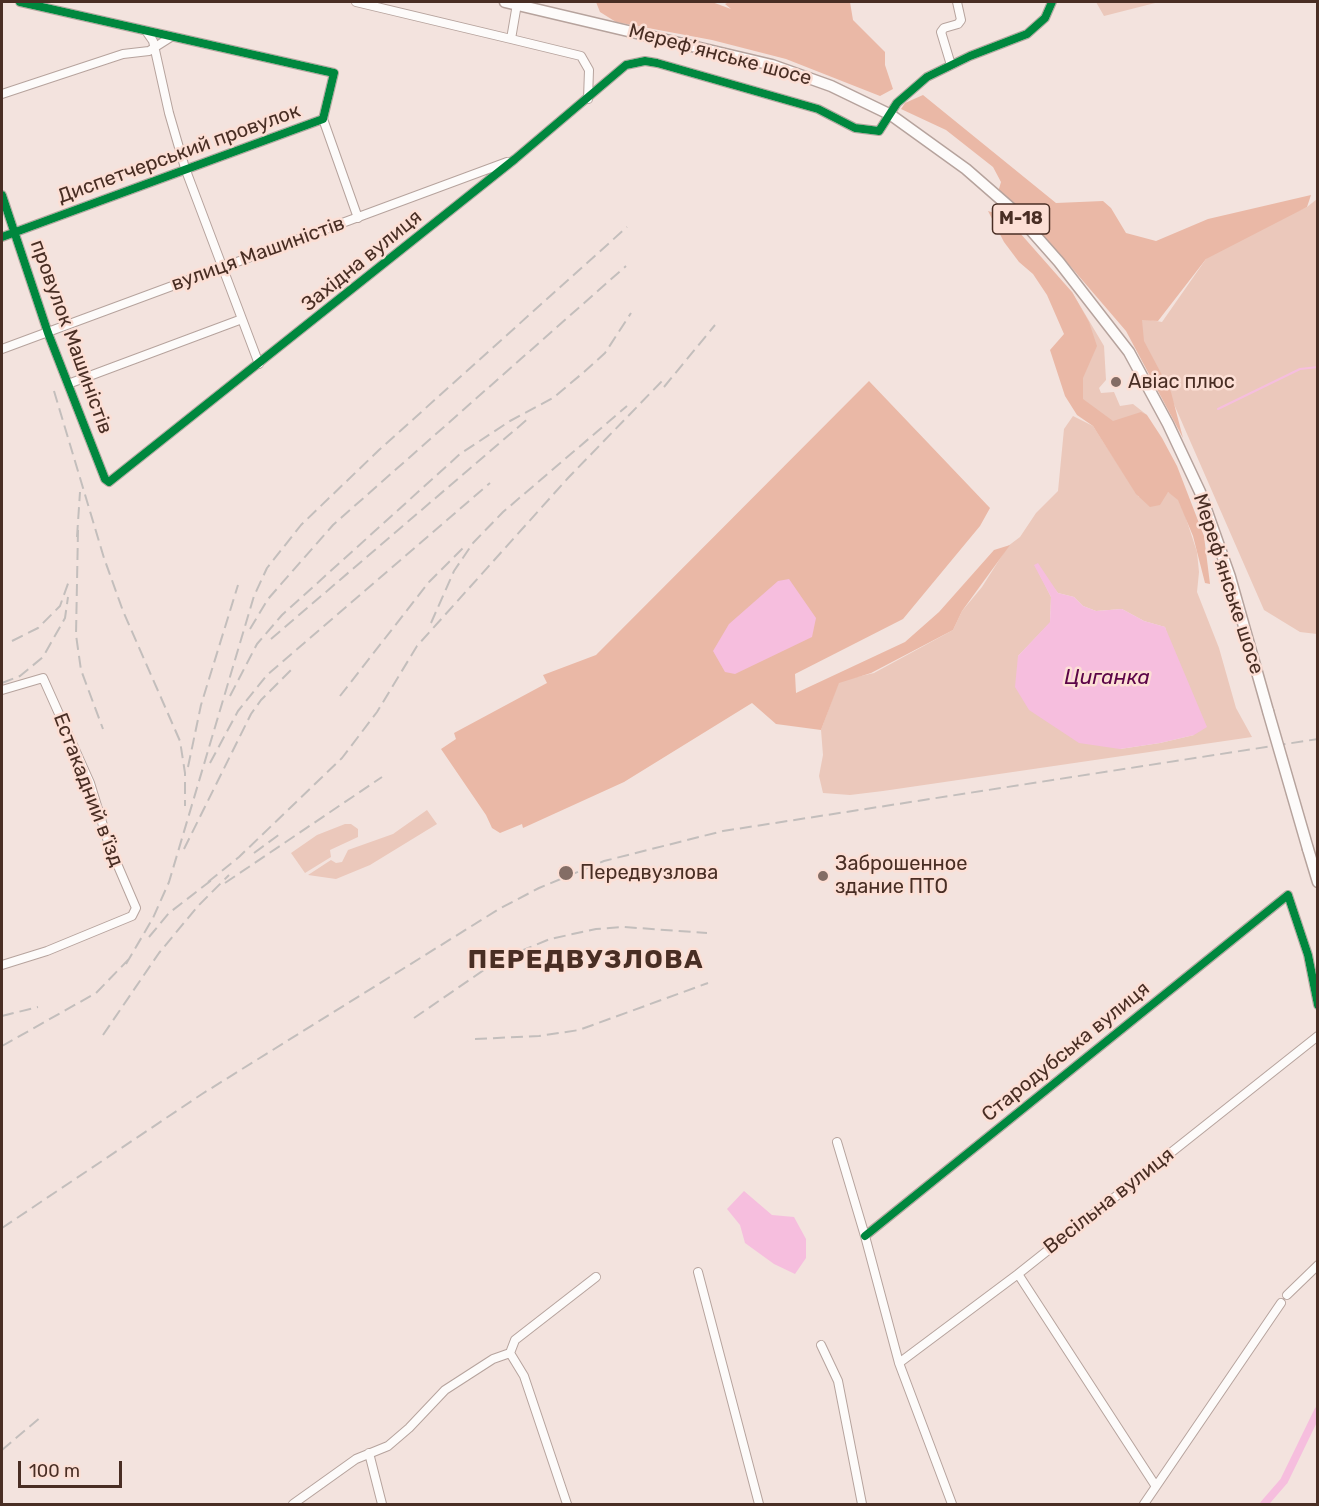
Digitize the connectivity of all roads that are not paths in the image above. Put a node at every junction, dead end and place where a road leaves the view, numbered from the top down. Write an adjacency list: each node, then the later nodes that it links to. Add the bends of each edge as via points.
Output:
1 (20, 2): 7 (street)
2 (356, 2): 9 (street)
3 (505, 2): 6 (highway, Мереф’янське шосе / М-18)
4 (957, 2): 11 (street, via 961,20 941,32)
5 (1052, 2): 11 (street, via 1045,18 1027,34)
6 (517, 4): 9 (street); 16 (highway, Мереф’янське шосе / М-18, via 772,65 831,86)
7 (146, 31): 8 (street); 10 (street)
8 (171, 37): 10 (street); 17 (street, Диспетчерський провулок, via 334,73)
9 (511, 39): 15 (street, via 581,56 589,70)
10 (154, 47): 13 (street); 19 (street)
11 (951, 65): 16 (street, via 927,77 897,103)
12 (2, 85): 13 (street)
13 (13, 90): 14 (street)
14 (2, 94)
15 (588, 99): 16 (street, Західна вулиця, via 626,65 645,61 818,109 865,131 879,131); 18 (street, Західна вулиця)
16 (891, 115): 32 (highway, Мереф’янське шосе / М-18, bridge, via 966,169 1012,210 1059,261 1129,352 1200,492 1230,577)
17 (323, 119): 19 (street, Диспетчерський провулок); 21 (street)
18 (514, 159): 21 (street, вулиця Машиністів); 28 (street, Західна вулиця)
19 (184, 168): 22 (street, Диспетчерський провулок); 24 (street)
20 (2, 195): 22 (street, провулок Машиністів)
21 (358, 218): 24 (street, вулиця Машиністів)
22 (16, 232): 23 (street, Диспетчерський провулок); 26 (street, провулок Машиністів)
23 (2, 237)
24 (222, 267): 25 (street); 26 (street, вулиця Машиністів)
25 (242, 319): 28 (street); 29 (street)
26 (48, 333): 27 (street, вулиця Машиністів); 29 (street, провулок Машиністів)
27 (2, 349)
28 (260, 364): 30 (street, Західна вулиця)
29 (68, 384): 30 (street, провулок Машиністів, via 105,479)
30 (115, 479)
31 (2, 690): 33 (street, Естакадний в’їзд, via 43,678 90,783 109,845 136,908 132,916)
32 (1317, 882)
33 (2, 965)
34 (1317, 1005): 37 (street, Стародубська вулиця, via 1308,955 1288,895)
35 (1317, 1036): 40 (street, Весільна вулиця)
36 (837, 1142): 37 (street)
37 (866, 1236): 46 (street)
38 (1317, 1264): 42 (street)
39 (698, 1272): 52 (street)
40 (1018, 1274): 46 (street, Весільна вулиця); 48 (street)
41 (596, 1277): 45 (street, via 515,1340)
42 (1287, 1295)
43 (1281, 1303): 48 (street)
44 (821, 1344): 53 (street, via 837,1381)
45 (510, 1353): 47 (street, via 493,1359 445,1390 388,1446); 51 (street, via 524,1376)
46 (899, 1363): 54 (street)
47 (369, 1453): 49 (street); 50 (street)
48 (1155, 1485): 55 (street)
49 (293, 1504)
50 (382, 1504)
51 (567, 1504)
52 (759, 1504)
53 (862, 1504)
54 (952, 1504)
55 (1144, 1504)

